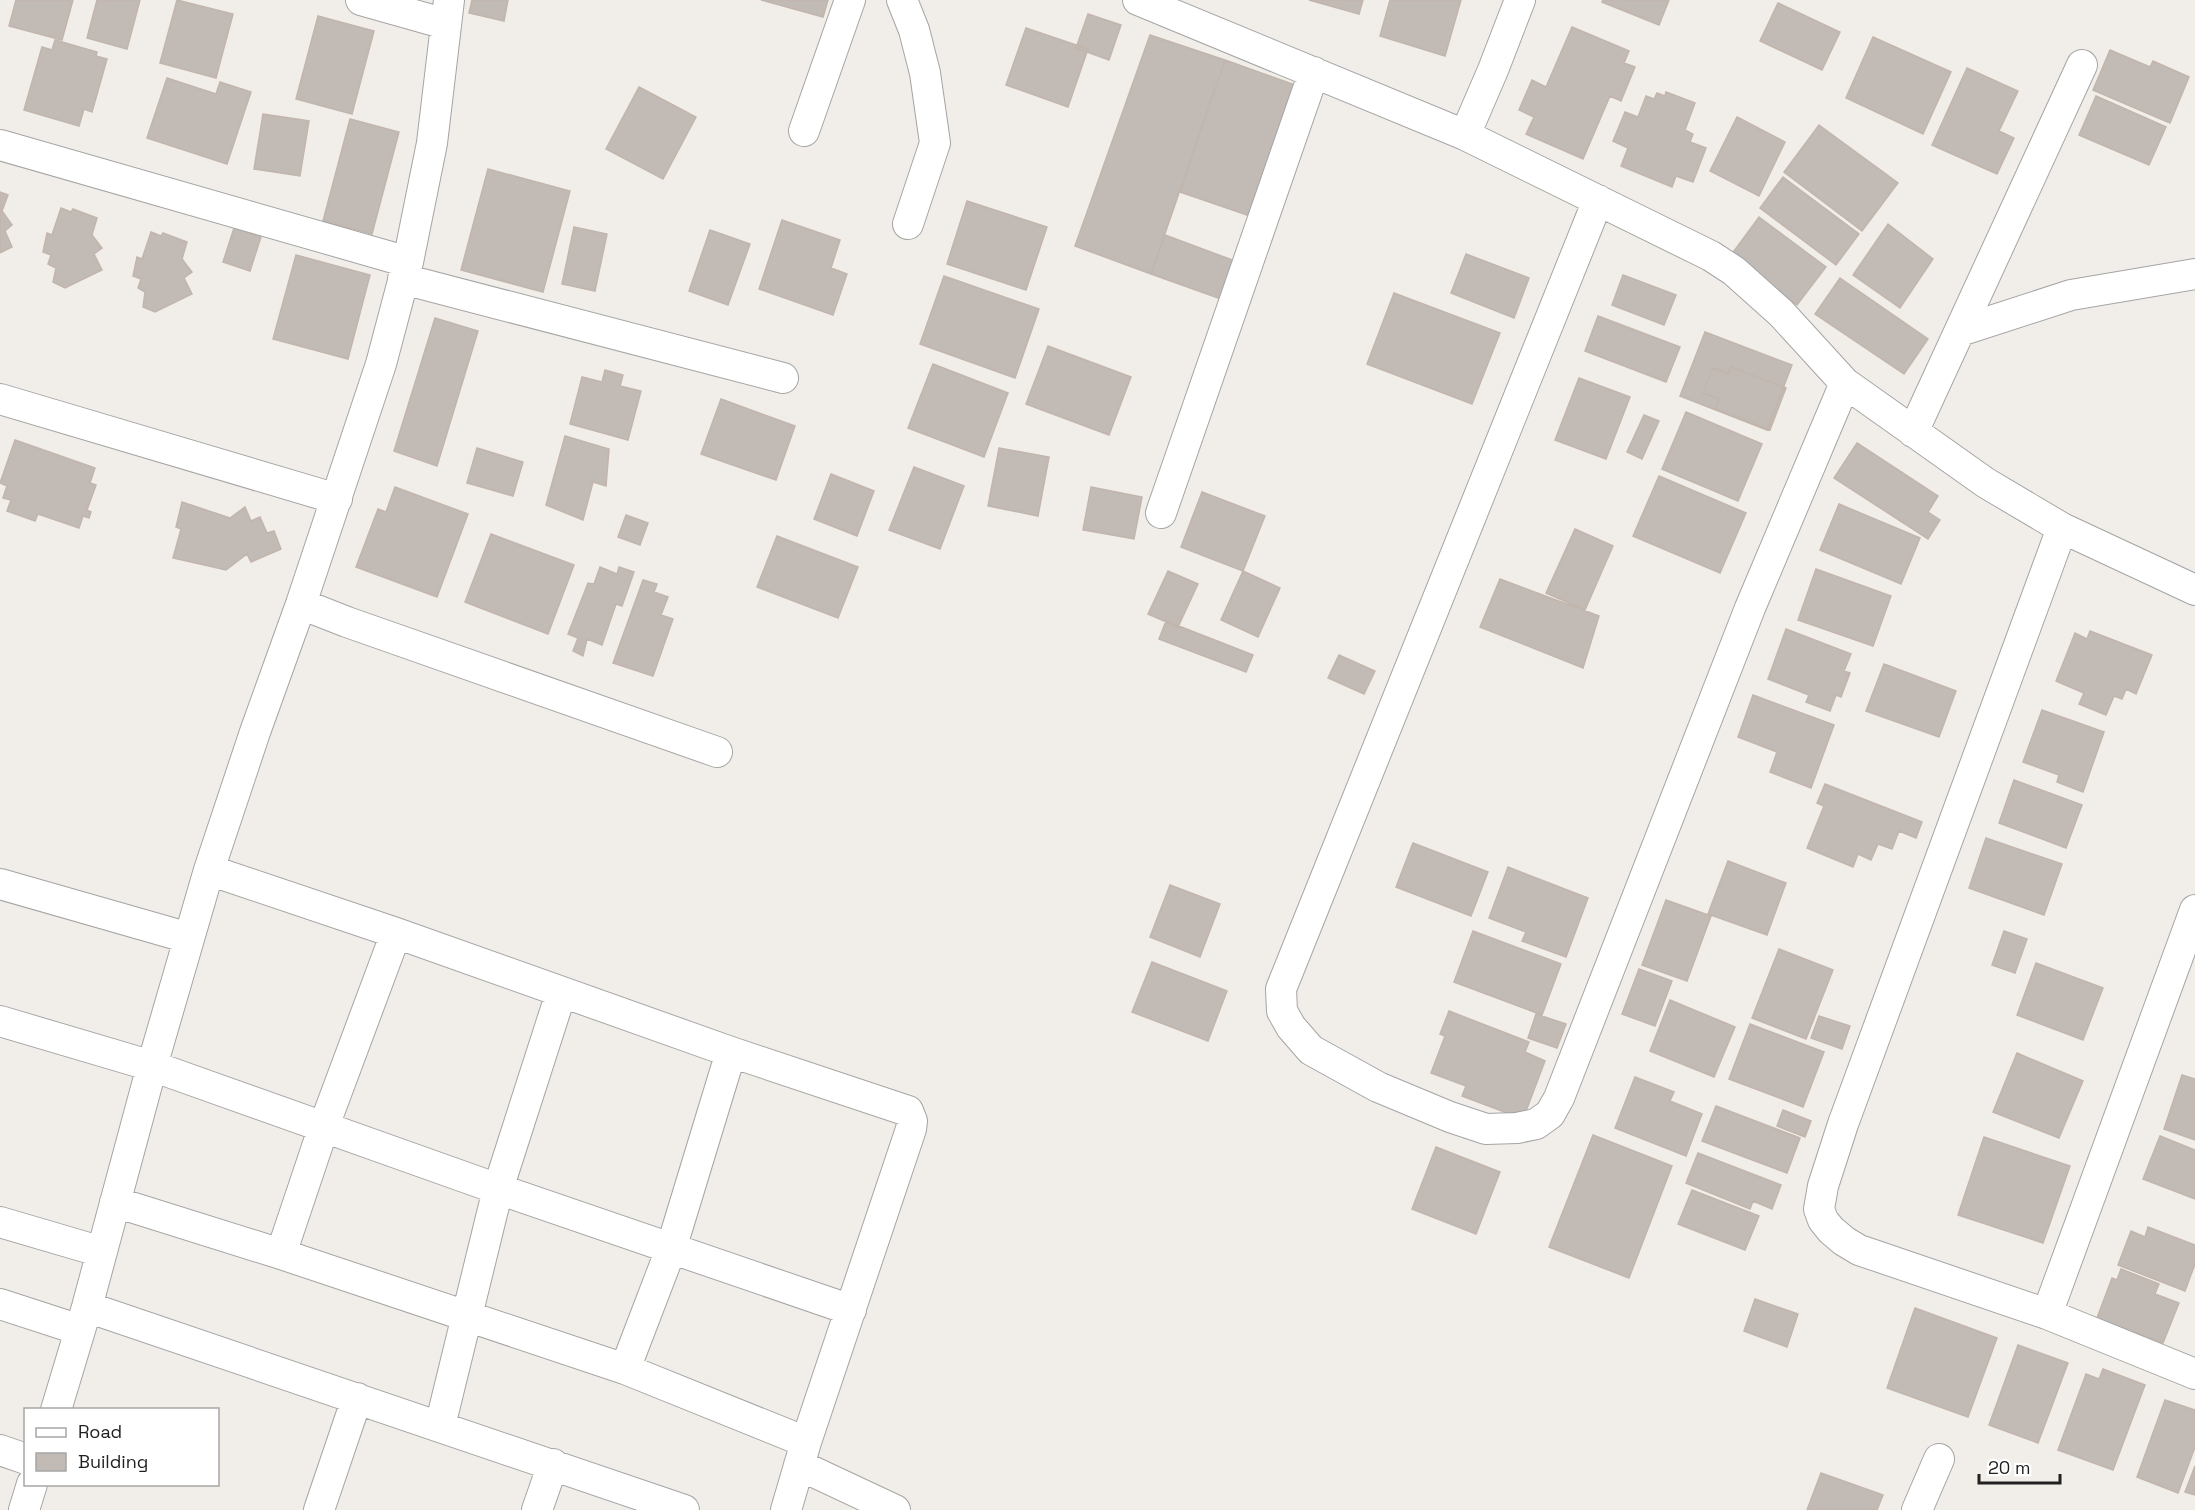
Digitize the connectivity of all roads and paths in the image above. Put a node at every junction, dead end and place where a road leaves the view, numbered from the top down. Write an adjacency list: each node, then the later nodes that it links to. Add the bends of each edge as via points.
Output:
1 (361, 0): 6 (street)
2 (850, 0): 9 (street)
3 (902, 0): 13 (street, via 926,73 934,143)
4 (1138, 0): 8 (street)
5 (1520, 0): 10 (street)
6 (447, 12): 14 (street, via 432,143)
7 (2082, 65): 16 (street)
8 (1314, 72): 10 (street); 22 (street)
9 (804, 131)
10 (1464, 135): 12 (street)
11 (0, 145): 14 (street)
12 (1598, 200): 18 (street, via 1701,250 1734,271 1781,312); 18 (street, via 1281,989 1282,1011 1311,1050 1378,1087 1486,1128 1527,1126 1550,1114 1586,1032 1750,608)
13 (908, 224)
14 (406, 270): 17 (street); 21 (street, via 381,364)
15 (2195, 274): 16 (street, via 2071,295)
16 (1960, 331): 20 (street)
17 (783, 378)
18 (1845, 383): 20 (street)
19 (0, 399): 21 (street)
20 (1913, 432): 23 (street, via 1986,483)
21 (337, 499): 25 (street)
22 (1161, 513)
23 (2062, 528): 24 (street); 45 (street, via 1819,1198 1823,1220 1859,1250)
24 (2195, 590)
25 (301, 604): 26 (street); 27 (street)
26 (717, 752)
27 (209, 870): 30 (street); 31 (street)
28 (0, 884): 31 (street)
29 (2195, 910): 45 (street)
30 (396, 933): 32 (street); 36 (street)
31 (189, 938): 35 (street)
32 (561, 993): 34 (street); 37 (street)
33 (0, 1021): 35 (street)
34 (731, 1052): 40 (street); 44 (street, via 900,1108 911,1116 911,1129)
35 (152, 1066): 36 (street); 38 (street)
36 (324, 1126): 37 (street); 42 (street)
37 (498, 1190): 40 (street); 46 (street)
38 (115, 1202): 41 (street); 42 (street)
39 (0, 1222): 41 (street)
40 (671, 1250): 44 (street); 48 (street)
41 (102, 1252): 47 (street)
42 (281, 1254): 46 (street)
43 (0, 1304): 47 (street)
44 (852, 1310): 54 (street)
45 (2047, 1314): 49 (street)
46 (467, 1315): 48 (street); 52 (street)
47 (83, 1318): 50 (street); 51 (street)
48 (625, 1368): 54 (street)
49 (2195, 1374)
50 (357, 1398): 52 (street); 60 (street)
51 (57, 1408)
52 (440, 1426): 57 (street)
53 (0, 1450): 55 (street)
54 (803, 1453): 63 (street); 64 (street)
55 (24, 1458)
56 (1939, 1459): 65 (street)
57 (553, 1464): 61 (street); 62 (street)
58 (32, 1486): 59 (street)
59 (24, 1510)
60 (319, 1510)
61 (537, 1510)
62 (684, 1510)
63 (786, 1510)
64 (895, 1510)
65 (1917, 1510)

